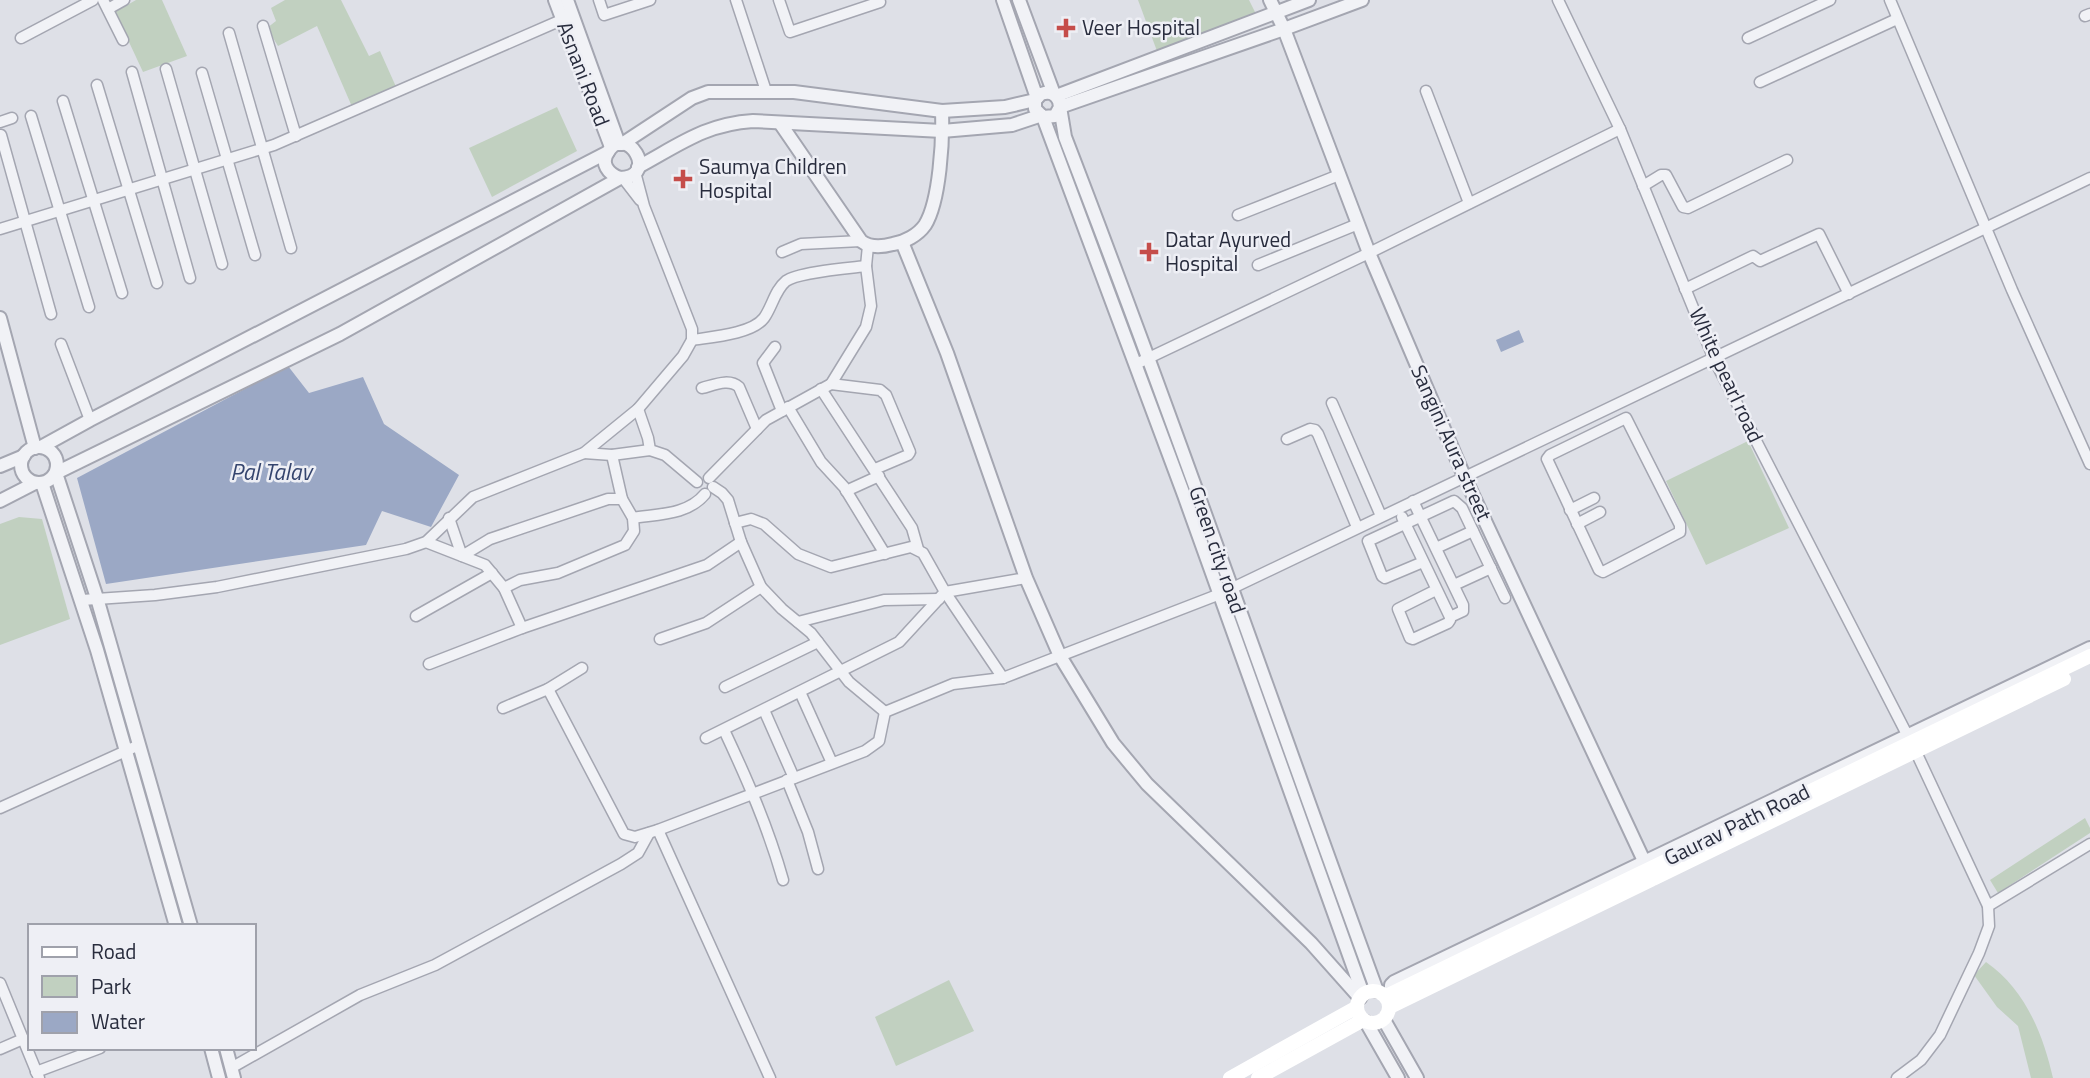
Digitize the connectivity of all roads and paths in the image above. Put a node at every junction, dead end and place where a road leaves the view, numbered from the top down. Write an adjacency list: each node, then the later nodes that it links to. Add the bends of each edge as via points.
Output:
1 (93, 0): 25 (street)
2 (124, 0): 18 (street)
3 (555, 0): 20 (street, Asnani Road)
4 (567, 0): 20 (street, Asnani Road)
5 (599, 0): 6 (street, via 604,15)
6 (650, 0)
7 (736, 0): 33 (street)
8 (779, 0): 17 (street, via 790,32)
9 (1003, 0): 35 (street)
10 (1019, 0): 37 (street, Green city road)
11 (1270, 0): 19 (street, Sangini Aura street)
12 (1309, 0): 19 (street)
13 (1362, 0): 23 (street)
14 (1558, 0): 44 (street, White pearl road)
15 (1830, 0): 26 (street)
16 (1890, 0): 21 (street)
17 (880, 2)
18 (105, 4): 27 (street)
19 (1277, 13): 23 (street, Sangini Aura street); 37 (street)
20 (568, 17): 47 (street); 48 (street, Asnani Road)
21 (1897, 19): 31 (street); 65 (street)
22 (263, 26): 47 (street)
23 (1284, 29): 37 (street); 54 (street, Sangini Aura street)
24 (229, 33): 49 (street)
25 (21, 38)
26 (1748, 38)
27 (123, 40)
28 (166, 69): 52 (street)
29 (132, 72): 56 (street)
30 (202, 72): 50 (street)
31 (1760, 82)
32 (97, 85): 58 (street)
33 (766, 91): 38 (street); 48 (street, via 708,92)
34 (1426, 91): 60 (street)
35 (1036, 99): 37 (street, via 1045,92); 38 (street, via 1005,107); 40 (street, via 1035,109)
36 (63, 101): 59 (street)
37 (1057, 101): 40 (street, via 1051,117); 87 (street, Green city road, via 1065,137)
38 (942, 111): 45 (street)
39 (32, 116): 61 (street)
40 (1041, 116): 45 (street, via 1012,125); 89 (street, Green city road)
41 (12, 118): 42 (street)
42 (0, 122)
43 (780, 123): 45 (street); 53 (street, via 719,125); 68 (street)
44 (1620, 129): 57 (street, White pearl road); 60 (street)
45 (942, 131): 67 (street, via 934,202 925,225)
46 (1, 135): 63 (street)
47 (296, 136): 49 (street)
48 (615, 147): 53 (street, via 606,157 607,168 610,173); 53 (street, via 636,151 639,162); 96 (street)
49 (263, 149): 50 (street); 69 (street)
50 (226, 160): 52 (street); 72 (street)
51 (1787, 160): 57 (street, via 1688,208 1683,207 1666,175)
52 (195, 169): 56 (street); 73 (street)
53 (629, 174): 84 (street, via 684,305); 107 (street, via 340,334)
54 (1339, 175): 62 (street); 64 (street, Sangini Aura street)
55 (2090, 178): 65 (street)
56 (162, 179): 58 (street); 76 (street)
57 (1643, 187): 78 (street, White pearl road)
58 (128, 190): 59 (street); 77 (street)
59 (92, 201): 61 (street); 79 (street)
60 (1469, 203): 71 (street)
61 (61, 210): 63 (street); 81 (street)
62 (1238, 215)
63 (26, 221): 66 (street); 82 (street)
64 (1358, 225): 71 (street, Sangini Aura street); 74 (street)
65 (1987, 228): 80 (street); 105 (street)
66 (0, 229)
67 (902, 242): 68 (street); 138 (street, via 947,353)
68 (865, 244): 70 (street, via 801,244); 75 (street)
69 (291, 248)
70 (782, 252)
71 (1368, 253): 87 (street); 109 (street, Sangini Aura street)
72 (255, 255)
73 (222, 264)
74 (1258, 265)
75 (866, 266): 84 (street, via 791,278 780,288 764,319 754,326); 90 (street, via 871,306 866,327)
76 (190, 278)
77 (157, 283)
78 (1685, 289): 80 (street, via 1752,256 1760,261 1819,234); 88 (street, White pearl road)
79 (122, 293)
80 (1849, 294): 88 (street)
81 (89, 307)
82 (51, 314)
83 (0, 318): 101 (street)
84 (692, 340): 95 (street)
85 (61, 344): 96 (street)
86 (775, 347): 94 (street, via 763,363)
87 (1150, 357): 89 (street); 143 (street, Green city road)
88 (1714, 359): 98 (street); 171 (street, White pearl road)
89 (1136, 364): 143 (street, Green city road)
90 (831, 384): 92 (street); 108 (street, via 874,389 886,395 910,452)
91 (702, 388): 97 (street, via 735,383)
92 (821, 389): 94 (street); 108 (street)
93 (1332, 403): 121 (street)
94 (785, 409): 97 (street); 112 (street)
95 (638, 410): 102 (street); 103 (street)
96 (90, 420): 101 (street)
97 (757, 429): 111 (street)
98 (1563, 430): 100 (street); 109 (street)
99 (1287, 439): 127 (street, via 1315,430)
100 (1570, 445): 118 (street, via 1547,459); 126 (street, via 1627,419 1680,532 1603,572)
101 (33, 450): 106 (street); 107 (street, via 51,452); 110 (street, via 22,471)
102 (650, 450): 104 (street); 111 (street, via 665,455 697,482 698,490)
103 (584, 453): 104 (street); 123 (street, via 483,492)
104 (612, 455): 114 (street)
105 (2090, 464)
106 (0, 466)
107 (56, 473): 110 (street); 145 (street)
108 (877, 473): 112 (street); 132 (street, via 912,528)
109 (1464, 476): 116 (street); 179 (street, Sangini Aura street)
110 (38, 483): 115 (street); 147 (street)
111 (709, 486): 122 (street, via 698,503 679,511); 124 (street, via 728,500)
112 (846, 491): 133 (street)
113 (1594, 498): 118 (street)
114 (622, 499): 122 (street); 134 (street, via 608,499 490,539)
115 (0, 501)
116 (1413, 501): 117 (street); 120 (street)
117 (1398, 509): 121 (street); 125 (street)
118 (1570, 510): 126 (street)
119 (1600, 512): 126 (street)
120 (1421, 515): 125 (street); 128 (street, via 1454,501); 131 (street)
121 (1381, 516): 127 (street)
122 (633, 518): 141 (street, via 634,531 625,545)
123 (449, 519): 129 (street); 134 (street)
124 (736, 523): 130 (street); 133 (street, via 751,519 764,524 798,554 831,567)
125 (1405, 523): 135 (street); 135 (street, via 1368,541 1382,576 1390,578)
126 (1577, 524)
127 (1357, 527): 143 (street)
128 (1473, 531): 131 (street); 136 (street)
129 (426, 542): 134 (street); 145 (street, via 217,587)
130 (741, 542): 140 (street); 151 (street, via 708,565)
131 (1436, 548): 139 (street)
132 (918, 549): 133 (street); 144 (street)
133 (885, 554)
134 (462, 556): 137 (street, via 485,565)
135 (1423, 562): 142 (street)
136 (1491, 568): 139 (street); 146 (street)
137 (492, 573): 141 (street); 148 (street)
138 (1026, 578): 144 (street); 155 (street)
139 (1454, 585): 149 (street, via 1464,608)
140 (761, 587): 150 (street); 152 (street, via 706,623)
141 (504, 589): 151 (street)
142 (1436, 590): 149 (street); 149 (street, via 1398,609 1409,637 1448,623)
143 (1225, 591): 155 (street); 185 (street, Green city road)
144 (942, 596): 150 (street, via 884,600); 160 (street, via 899,642); 161 (street)
145 (97, 598): 147 (street); 170 (street)
146 (1505, 598)
147 (82, 600): 170 (street)
148 (416, 616)
149 (1450, 617)
150 (797, 622): 153 (street)
151 (522, 628): 157 (street)
152 (660, 639)
153 (818, 642): 160 (street); 162 (street)
154 (2090, 648): 171 (street)
155 (1060, 656): 161 (street); 185 (street, via 1113,743 1147,784)
156 (2090, 656): 171 (main road, Gaurav Path Road)
157 (429, 664)
158 (2090, 666): 171 (main road, Gaurav Path Road)
159 (582, 668): 163 (street)
160 (842, 672): 164 (street); 167 (street)
161 (1003, 678): 167 (street, via 953,684)
162 (725, 687)
163 (548, 689): 165 (street); 176 (street, via 624,834 635,837)
164 (800, 692): 166 (street); 172 (street)
165 (503, 708)
166 (764, 710): 168 (street); 173 (street)
167 (885, 712): 172 (street, via 879,741)
168 (724, 730): 169 (street); 174 (street)
169 (706, 738)
170 (133, 747): 175 (street); 182 (street); 183 (street)
171 (1913, 747): 179 (main road, Gaurav Path Road); 181 (street, White pearl road)
172 (832, 763): 173 (street)
173 (791, 779): 174 (street); 178 (street)
174 (754, 793): 176 (street); 180 (street)
175 (0, 808)
176 (653, 832): 191 (street, via 638,853 621,864 435,965 360,995); 194 (street)
177 (2090, 844): 181 (street)
178 (818, 869)
179 (1647, 869): 185 (main road, Gaurav Path Road)
180 (783, 880)
181 (1988, 906): 199 (street, via 1989,926 1979,953 1940,1035 1921,1060)
182 (176, 924)
183 (190, 924)
184 (0, 983): 186 (street)
185 (1374, 1005): 195 (main road, Gaurav Path Road); 196 (main road, Gaurav Path Road); 197 (street); 198 (street)
186 (23, 1039): 187 (street); 192 (street)
187 (0, 1049)
188 (96, 1050): 192 (street)
189 (212, 1050): 193 (street)
190 (227, 1050): 191 (street)
191 (233, 1073)
192 (38, 1076)
193 (219, 1078)
194 (770, 1078)
195 (1230, 1078)
196 (1258, 1078)
197 (1398, 1078)
198 (1418, 1078)
199 (1897, 1078)

